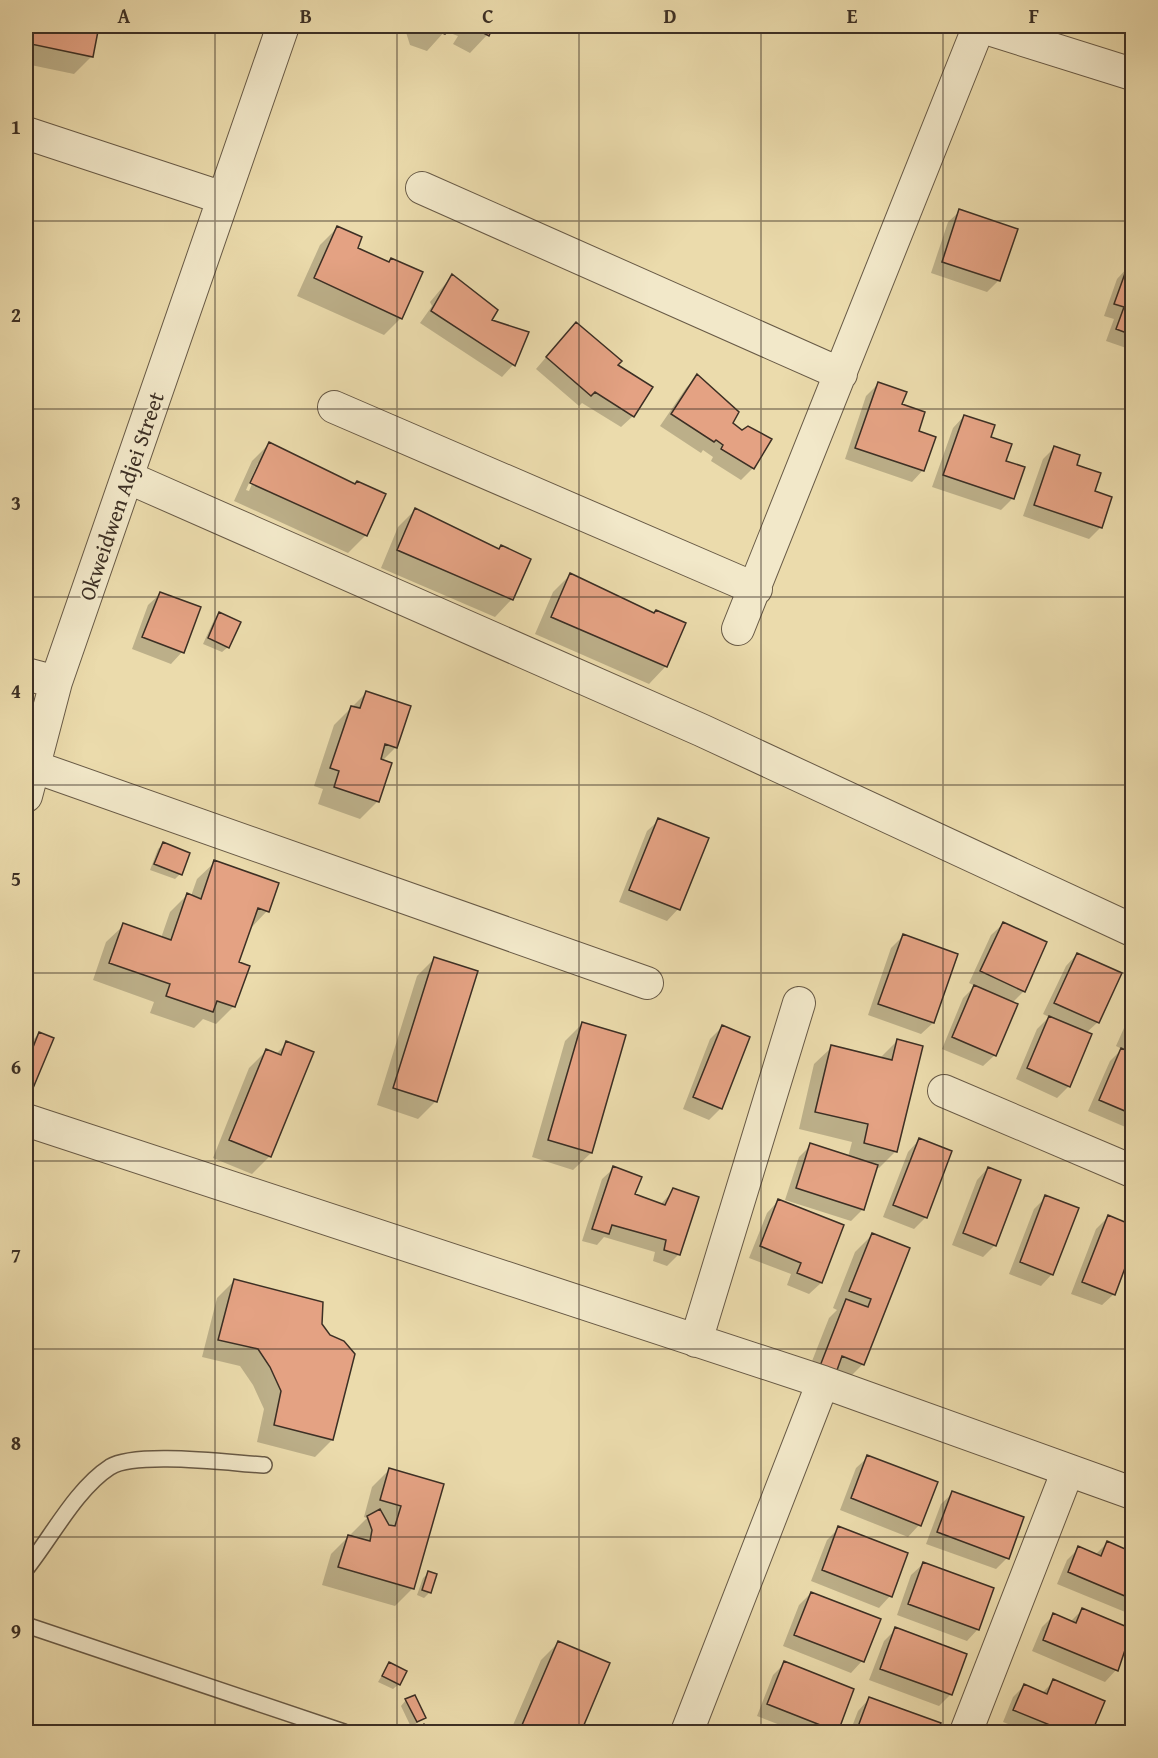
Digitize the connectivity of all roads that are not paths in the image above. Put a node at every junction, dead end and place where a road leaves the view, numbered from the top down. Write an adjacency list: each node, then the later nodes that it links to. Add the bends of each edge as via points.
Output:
1 (283, 26): 6 (street, Okweidwen Adjei Street)
2 (979, 26): 3 (street); 7 (street)
3 (1132, 74)
4 (26, 133): 6 (street)
5 (422, 188): 7 (street)
6 (223, 198): 9 (street, Okweidwen Adjei Street)
7 (841, 374): 10 (street)
8 (334, 407): 10 (street)
9 (127, 477): 13 (street, Okweidwen Adjei Street); 15 (street, via 701,730)
10 (756, 589): 11 (street)
11 (738, 629)
12 (26, 674): 13 (street)
13 (56, 682): 14 (street, Okweidwen Adjei Street)
14 (30, 782): 16 (street)
15 (1132, 930)
16 (647, 983)
17 (799, 1003): 21 (street)
18 (944, 1091): 20 (street)
19 (26, 1120): 21 (street)
20 (1132, 1171)
21 (696, 1341): 22 (street)
22 (823, 1382): 24 (street); 29 (street)
23 (264, 1465): 26 (lane, via 132,1459 110,1467 88,1486)
24 (1068, 1470): 25 (street); 30 (street)
25 (1132, 1493)
26 (26, 1569)
27 (26, 1624): 28 (lane)
28 (344, 1732)
29 (687, 1732)
30 (966, 1732)

